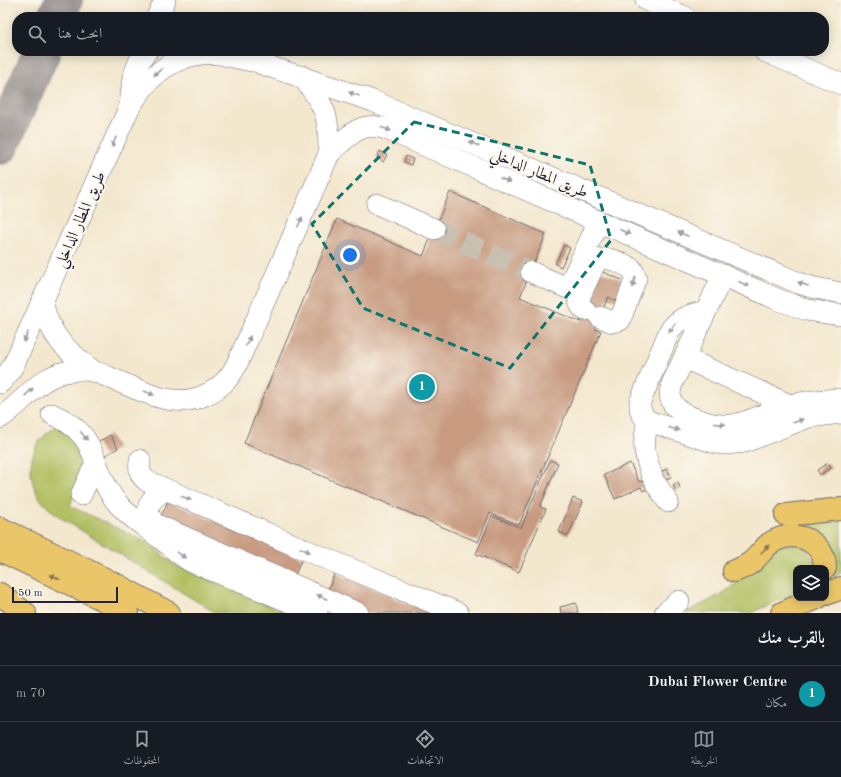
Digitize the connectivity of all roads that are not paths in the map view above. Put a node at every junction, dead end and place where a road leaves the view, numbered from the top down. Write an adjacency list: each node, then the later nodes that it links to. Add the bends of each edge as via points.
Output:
1 (165, 0): 3 (lane)
2 (646, 0): 4 (lane)
3 (159, 12)
4 (674, 12)
5 (143, 56): 13 (lane, طريق المطار الداخلي, via 133,77)
6 (191, 56): 13 (lane, one-way to 13, via 164,67 150,80)
7 (226, 56): 10 (lane, one-way to 7)
8 (247, 56): 10 (lane, طريق المطار الداخلي)
9 (776, 56): 12 (lane)
10 (262, 64): 11 (lane, طريق المطار الداخلي)
11 (302, 76): 14 (lane, via 318,96 327,115); 20 (lane, طريق المطار الداخلي, one-way to 11, via 798,283 373,101)
12 (841, 84)
13 (130, 106): 21 (lane, طريق المطار الداخلي, one-way to 21)
14 (329, 154): 16 (lane, one-way to 16, via 353,132 367,126 382,127); 25 (lane, one-way to 14, via 157,397 178,401 201,397 222,385 237,364)
15 (377, 204): 17 (lane)
16 (599, 221): 18 (lane, via 583,302); 19 (lane, one-way to 19)
17 (434, 229)
18 (531, 272)
19 (723, 275): 22 (lane); 23 (lane, one-way to 23, via 807,310)
20 (841, 293)
21 (42, 301): 25 (lane, via 49,323 61,344); 26 (lane, طريق المطار الداخلي, one-way to 26, via 14,364)
22 (706, 311): 24 (lane); 32 (lane, one-way to 32, via 682,318 670,332 640,402 641,413)
23 (841, 315)
24 (684, 358): 28 (lane); 28 (lane, one-way to 28, via 670,392 671,401 683,413 709,423 731,425)
25 (92, 370): 31 (lane, one-way to 25, via 45,380 69,372)
26 (0, 383)
27 (841, 399): 28 (lane)
28 (790, 405)
29 (841, 413): 32 (lane, one-way to 29, via 716,443 736,444 809,417)
30 (52, 414): 34 (lane, one-way to 34, via 67,421 79,431 89,443)
31 (0, 418)
32 (648, 421): 37 (lane, via 644,444 646,457 654,480)
33 (140, 460): 35 (lane, via 139,470 143,478)
34 (96, 462): 36 (lane); 51 (lane, one-way to 51, via 110,493 121,509 183,557)
35 (166, 490): 52 (lane, one-way to 35, via 155,524 148,511 150,503 154,497); 53 (lane, one-way to 53)
36 (81, 496)
37 (668, 502)
38 (841, 509): 39 (main road)
39 (786, 515)
40 (0, 528): 50 (main road, via 114,583)
41 (0, 550): 49 (main road, one-way to 41)
42 (825, 565): 43 (main road, one-way to 42, via 748,565 780,538 794,535 808,539 819,548)
43 (734, 572)
44 (841, 588): 45 (main road)
45 (829, 593)
46 (0, 594): 48 (main road)
47 (808, 601): 54 (main road)
48 (25, 613)
49 (128, 613)
50 (169, 613)
51 (317, 613)
52 (358, 613)
53 (458, 613)
54 (782, 613)

